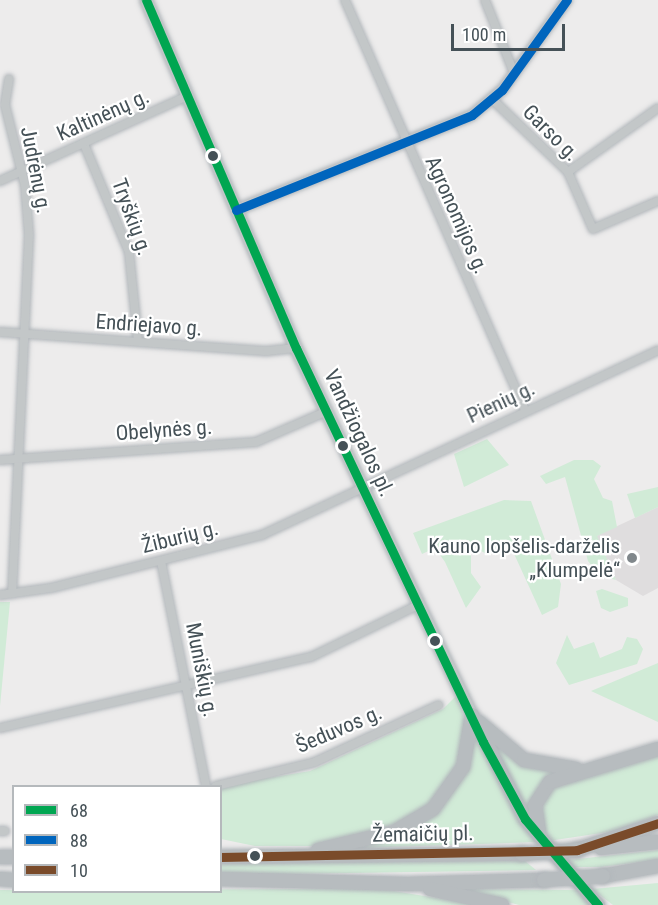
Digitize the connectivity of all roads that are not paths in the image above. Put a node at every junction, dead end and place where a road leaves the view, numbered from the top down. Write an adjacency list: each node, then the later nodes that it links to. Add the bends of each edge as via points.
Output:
1 (146, 0): 7 (main road, Vandžiogalos pl.)
2 (345, 0): 11 (street, Agronomijos g.)
3 (485, 0): 5 (street)
4 (567, 0): 5 (main road)
5 (514, 73): 8 (main road)
6 (9, 79): 12 (street, Judrėnų g., via 5,105)
7 (187, 96): 10 (street, Kaltinėnų g.); 16 (main road, Vandžiogalos pl.)
8 (493, 100): 11 (main road); 13 (street, Garso g.)
9 (658, 108): 13 (street)
10 (84, 144): 12 (street, Kaltinėnų g.); 19 (street, Tryškių g., via 129,252)
11 (406, 144): 16 (main road); 22 (street, Agronomijos g.)
12 (20, 172): 14 (street, Kaltinėnų g.); 18 (street, Judrėnų g., via 28,214)
13 (568, 172): 15 (street, Garso g., via 593,229)
14 (0, 181)
15 (658, 201)
16 (236, 210): 20 (main road, Vandžiogalos pl.)
17 (0, 332): 18 (street, Endriejavo g.)
18 (24, 334): 19 (street, Endriejavo g.); 24 (street, Judrėnų g.)
19 (138, 341): 20 (street, Endriejavo g., via 267,351)
20 (296, 348): 23 (main road, Vandžiogalos pl.)
21 (658, 350): 22 (street, Pienių g.)
22 (525, 410): 26 (street, Pienių g.)
23 (325, 412): 24 (street, Obelynės g., via 256,442); 26 (main road, Vandžiogalos pl.)
24 (18, 459): 25 (street, Obelynės g.); 28 (street, Judrėnų g.)
25 (0, 460)
26 (361, 489): 27 (street, Žiburių g., via 262,535); 30 (main road, Vandžiogalos pl.)
27 (161, 561): 28 (street, Žiburių g.); 31 (street, Muniškių g.)
28 (12, 594): 29 (street, Žiburių g.)
29 (0, 595)
30 (418, 605): 31 (street, via 311,657); 33 (main road, Vandžiogalos pl.)
31 (186, 685): 34 (street); 37 (street, Muniškių g.)
32 (439, 705): 38 (street, Šeduvos g., via 315,762)
33 (472, 715): 36 (highway, via 496,741 524,760); 40 (highway, Vandžiogalos pl., via 507,787); 44 (highway, via 458,778 424,817 367,840)
34 (0, 728)
35 (658, 749): 36 (highway)
36 (587, 768): 40 (highway, via 543,789 535,805)
37 (206, 785)
38 (220, 785)
39 (658, 823): 42 (highway, Žemaičių pl.)
40 (541, 841): 51 (highway, Vandžiogalos pl.)
41 (658, 842): 42 (highway)
42 (577, 850): 44 (highway, Žemaičių pl., bridge)
43 (222, 856): 44 (highway, Žemaičių pl.)
44 (284, 856)
45 (658, 866): 47 (highway)
46 (658, 874): 47 (highway)
47 (603, 876): 49 (highway, bridge)
48 (222, 879): 49 (highway)
49 (407, 884): 50 (highway)
50 (502, 905)
51 (598, 905)

